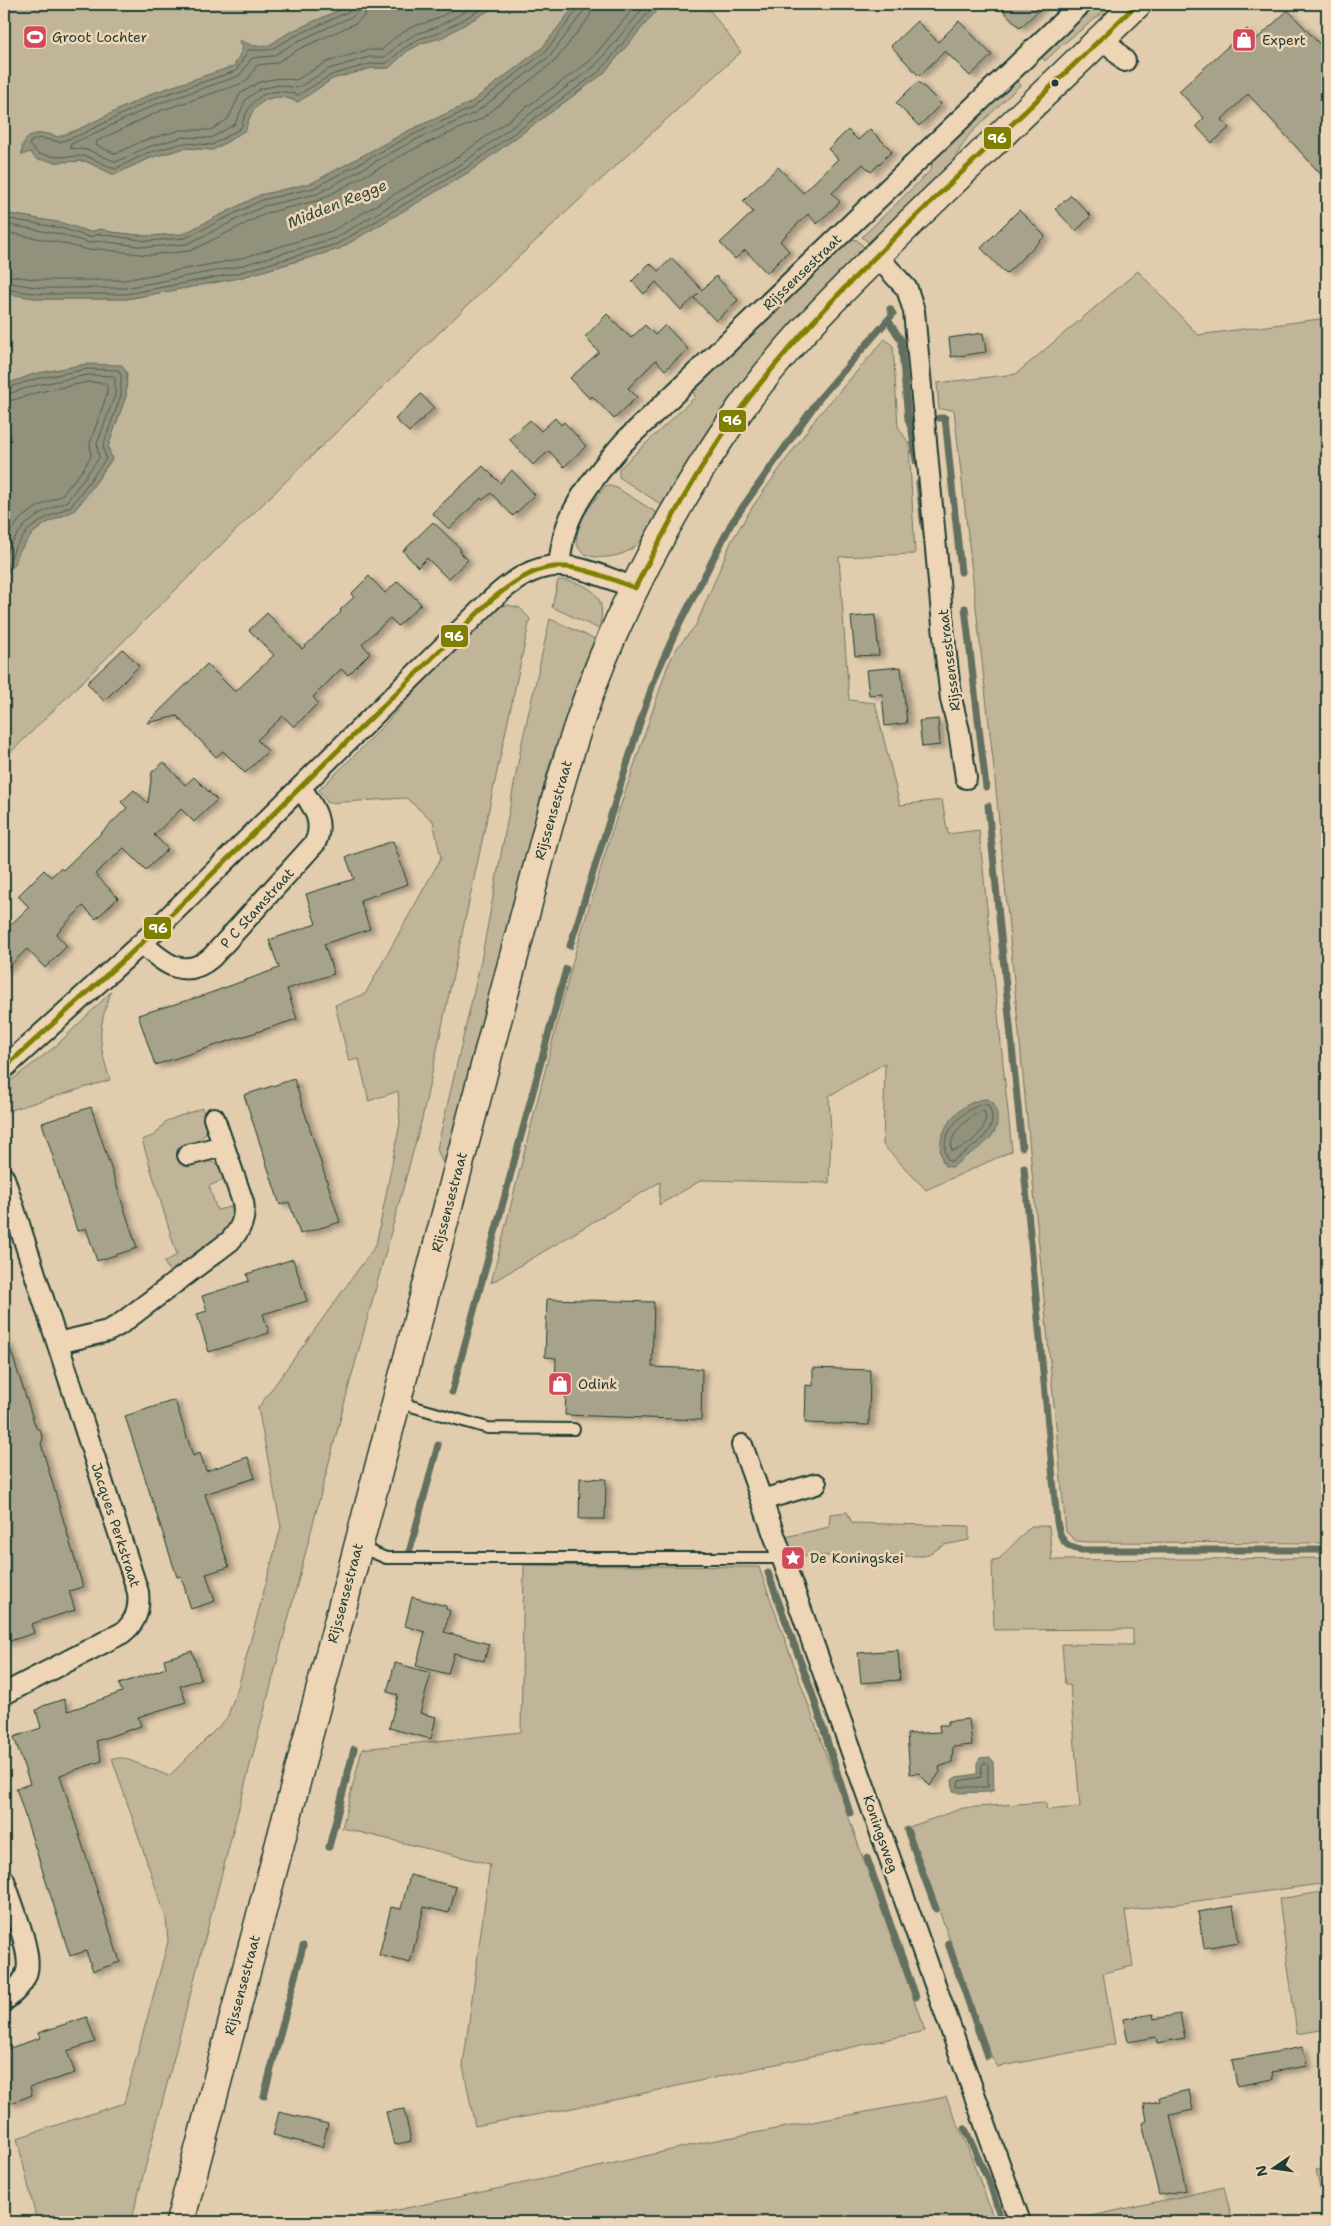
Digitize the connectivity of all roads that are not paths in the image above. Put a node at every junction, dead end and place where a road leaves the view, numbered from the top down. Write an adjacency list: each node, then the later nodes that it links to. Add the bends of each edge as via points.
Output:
1 (1081, 4): 6 (street, Rijssensestraat, via 624,442 574,509 566,528)
2 (1137, 4): 3 (main road, Rijssensestraat)
3 (1103, 37): 4 (street); 5 (main road, Rijssensestraat)
4 (1125, 61)
5 (876, 256): 7 (main road, Rijssensestraat, via 790,347 742,407 672,516); 8 (street, Rijssensestraat, via 907,289 914,311 945,647)
6 (559, 565): 7 (street, via 580,568); 9 (street, via 531,572 503,590)
7 (634, 588): 17 (main road, Rijssensestraat, via 596,677 560,784)
8 (966, 778)
9 (301, 788): 10 (street); 10 (street, P C Stamstraat, via 318,817 319,831 315,843 212,958 194,967 177,968 164,963)
10 (142, 944): 11 (street)
11 (4, 1068)
12 (214, 1118): 13 (street)
13 (223, 1146): 14 (street); 16 (street, via 244,1208 243,1223 235,1236 120,1325)
14 (188, 1155)
15 (4, 1178): 16 (street, Jacques Perkstraat)
16 (58, 1343): 24 (street, Jacques Perkstraat, via 139,1603 134,1620 122,1632)
17 (396, 1401): 18 (lane, via 488,1428); 22 (main road, Rijssensestraat)
18 (574, 1429)
19 (742, 1445): 21 (street, Koningsweg)
20 (816, 1484): 21 (street)
21 (762, 1500): 23 (street, Koningsweg)
22 (357, 1546): 23 (lane, via 386,1558); 27 (main road, Rijssensestraat)
23 (781, 1558): 28 (street, Koningsweg)
24 (4, 1694)
25 (4, 1880): 26 (street, via 26,1949 28,1970 18,1989)
26 (4, 2001)
27 (180, 2222)
28 (1020, 2222)

